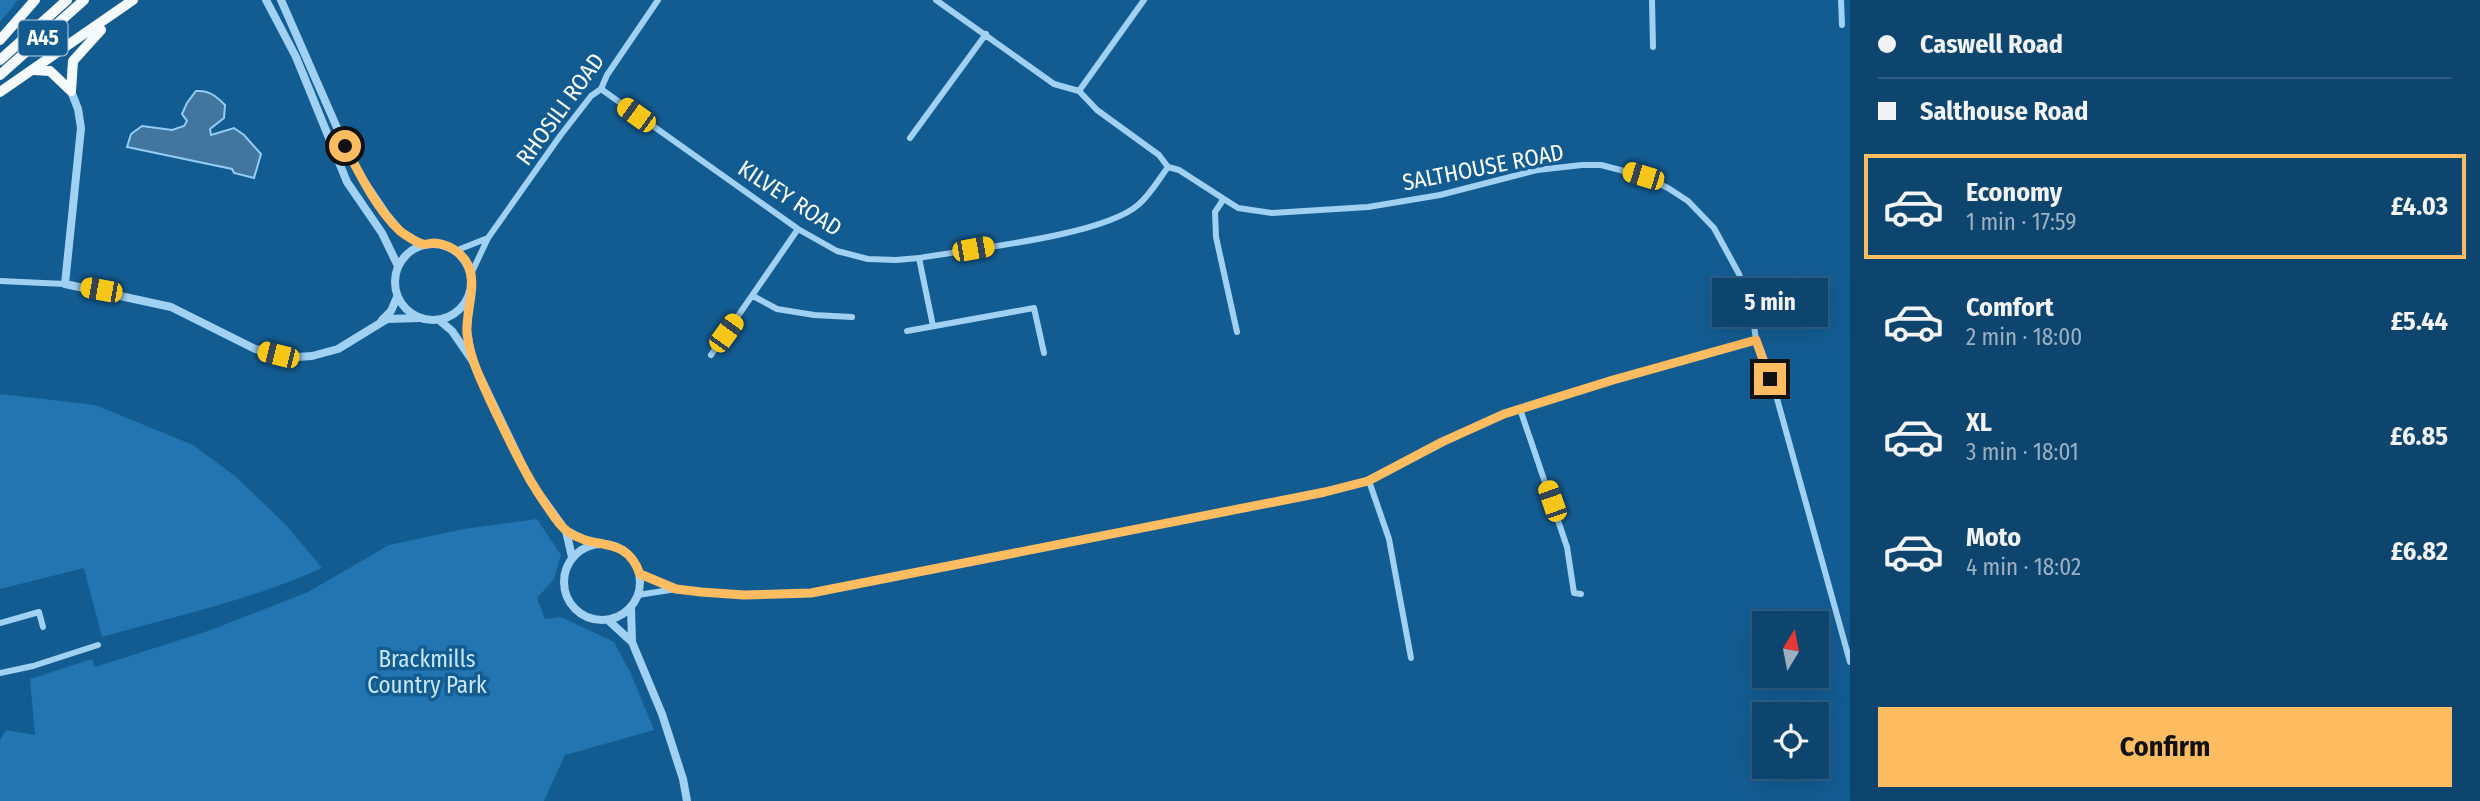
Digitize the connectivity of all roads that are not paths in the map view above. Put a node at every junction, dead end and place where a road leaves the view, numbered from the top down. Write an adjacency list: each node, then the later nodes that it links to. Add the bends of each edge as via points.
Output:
1 (36, 0): 15 (highway)
2 (67, 0): 17 (highway, A45)
3 (84, 0): 19 (highway, A45)
4 (133, 0): 12 (highway)
5 (266, 0): 32 (street, via 296,57 347,182)
6 (281, 0): 29 (street, via 363,180 401,232)
7 (658, 0): 20 (street, RHOSILI ROAD)
8 (936, 0): 14 (street, SALTHOUSE ROAD)
9 (1144, 0): 22 (street)
10 (1652, 0): 16 (street)
11 (1841, 0): 13 (street)
12 (120, 11): 18 (highway); 21 (highway, via 73,61)
13 (1842, 25)
14 (986, 34): 22 (street, SALTHOUSE ROAD, via 1055,85); 24 (street)
15 (0, 40)
16 (1653, 47)
17 (0, 60)
18 (34, 70): 21 (highway, via 50,71); 23 (highway)
19 (0, 75)
20 (601, 89): 27 (street, KILVEY ROAD); 28 (street, RHOSILI ROAD, via 560,136)
21 (71, 91): 35 (street, via 81,128)
22 (1079, 91): 25 (street, SALTHOUSE ROAD)
23 (0, 92)
24 (910, 138)
25 (1168, 167): 26 (street, SALTHOUSE ROAD); 31 (street, KILVEY ROAD, via 1139,204 1117,217 1086,228)
26 (1223, 200): 45 (street, via 1215,212 1216,237); 46 (street, SALTHOUSE ROAD, via 1261,212 1329,211 1440,195 1537,170 1582,165 1617,168 1668,188 1714,228 1739,274 1754,318)
27 (798, 229): 31 (street, KILVEY ROAD, via 852,256); 37 (street)
28 (488, 238): 30 (street); 33 (street, RHOSILI ROAD)
29 (423, 244): 30 (street); 32 (street, via 412,249)
30 (456, 250): 33 (street)
31 (919, 258): 42 (street)
32 (398, 266): 38 (street, via 394,281)
33 (471, 274): 36 (street)
34 (0, 281): 35 (street)
35 (65, 284): 43 (street, via 171,307 256,349 278,355 312,356 338,349)
36 (470, 291): 41 (street, via 459,310); 49 (street, via 467,329)
37 (753, 296): 39 (street, via 777,309); 48 (street)
38 (397, 297): 40 (street); 43 (street)
39 (852, 317)
40 (420, 318): 41 (street); 43 (street, via 387,319)
41 (439, 320): 49 (street)
42 (933, 326): 44 (street); 47 (street, via 1034,309)
43 (375, 327)
44 (907, 331)
45 (1237, 332)
46 (1756, 340): 50 (street); 66 (street, SALTHOUSE ROAD, via 1776,395)
47 (1044, 354)
48 (711, 355)
49 (472, 360): 52 (street, via 530,481)
50 (1520, 409): 51 (street, via 1442,442); 57 (street, via 1567,547 1574,593)
51 (1368, 481): 56 (street, via 811,593 726,594); 65 (street, via 1390,539)
52 (566, 531): 53 (street); 54 (street)
53 (594, 544): 54 (street); 55 (street, via 618,546 636,563)
54 (572, 557): 60 (street, via 563,579 568,600 583,615)
55 (640, 574): 56 (street); 58 (street)
56 (676, 589): 58 (street)
57 (1581, 594)
58 (638, 595): 59 (street)
59 (631, 607): 60 (street); 63 (street)
60 (608, 620): 63 (street)
61 (0, 623): 62 (street, via 39,612)
62 (43, 626)
63 (632, 642): 68 (street, via 662,714)
64 (98, 645): 67 (street)
65 (1411, 658)
66 (1850, 662)
67 (0, 673)
68 (687, 801)

